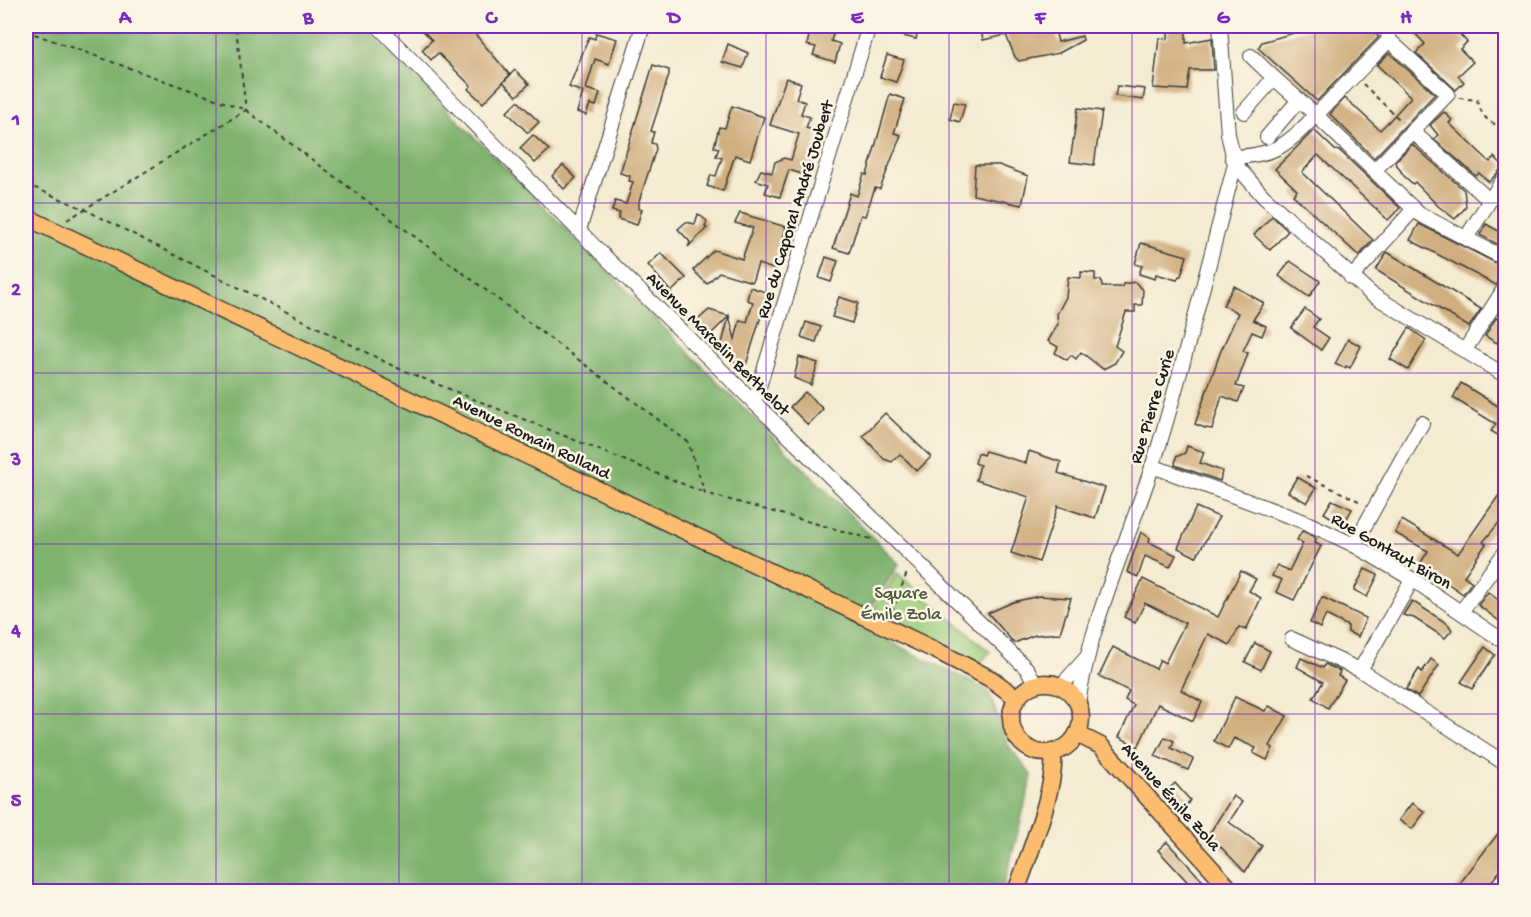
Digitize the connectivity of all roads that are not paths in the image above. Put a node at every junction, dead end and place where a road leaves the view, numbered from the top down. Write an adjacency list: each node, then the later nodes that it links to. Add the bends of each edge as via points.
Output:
1 (378, 26): 19 (street, Avenue Marcelin Berthelot)
2 (643, 26): 19 (street)
3 (869, 26): 26 (street, Rue du Caporal André Joubert)
4 (1220, 26): 13 (street, Rue Pierre Curie)
5 (1388, 33): 10 (street); 11 (street, via 1448,94)
6 (1251, 56): 7 (street)
7 (1274, 78): 8 (street); 9 (street)
8 (1299, 100): 10 (street); 12 (street)
9 (1244, 112)
10 (1316, 115): 13 (street, via 1290,142 1274,151); 14 (street)
11 (1412, 131): 14 (street); 16 (street)
12 (1267, 137)
13 (1233, 160): 22 (street, via 1263,196); 28 (street, Rue Pierre Curie, via 1186,358)
14 (1375, 170): 17 (street)
15 (1506, 175): 16 (street)
16 (1488, 199): 20 (street)
17 (1414, 209): 20 (street); 22 (street)
18 (26, 217): 39 (main road, Avenue Romain Rolland, via 941,653 991,679)
19 (579, 230): 26 (street, Avenue Marcelin Berthelot)
20 (1466, 238): 21 (street)
21 (1506, 259)
22 (1351, 278): 24 (street)
23 (1506, 286): 24 (street)
24 (1466, 350): 25 (street)
25 (1506, 376)
26 (754, 403): 37 (street, Avenue Marcelin Berthelot, via 1027,669)
27 (1422, 423): 29 (street)
28 (1152, 466): 29 (street, Rue Gontaut Biron, via 1305,522); 35 (street, Rue Pierre Curie)
29 (1354, 545): 32 (street, Rue Gontaut Biron)
30 (1506, 551): 32 (street)
31 (1408, 586): 36 (street)
32 (1461, 612): 34 (street, Rue Gontaut Biron)
33 (1292, 639): 36 (street)
34 (1506, 643)
35 (1088, 655): 38 (street, Rue Pierre Curie); 40 (street, Rue Pierre Curie)
36 (1360, 670): 43 (street)
37 (1035, 684): 38 (main road); 39 (main road)
38 (1061, 686): 40 (main road)
39 (1017, 698): 42 (main road, via 1011,722 1017,737 1029,748)
40 (1078, 703): 41 (main road, via 1081,718)
41 (1077, 734): 42 (main road, via 1067,746); 45 (main road, Avenue Émile Zola, via 1101,746)
42 (1052, 752): 44 (main road, via 1047,799)
43 (1506, 764)
44 (1016, 891)
45 (1233, 891)

